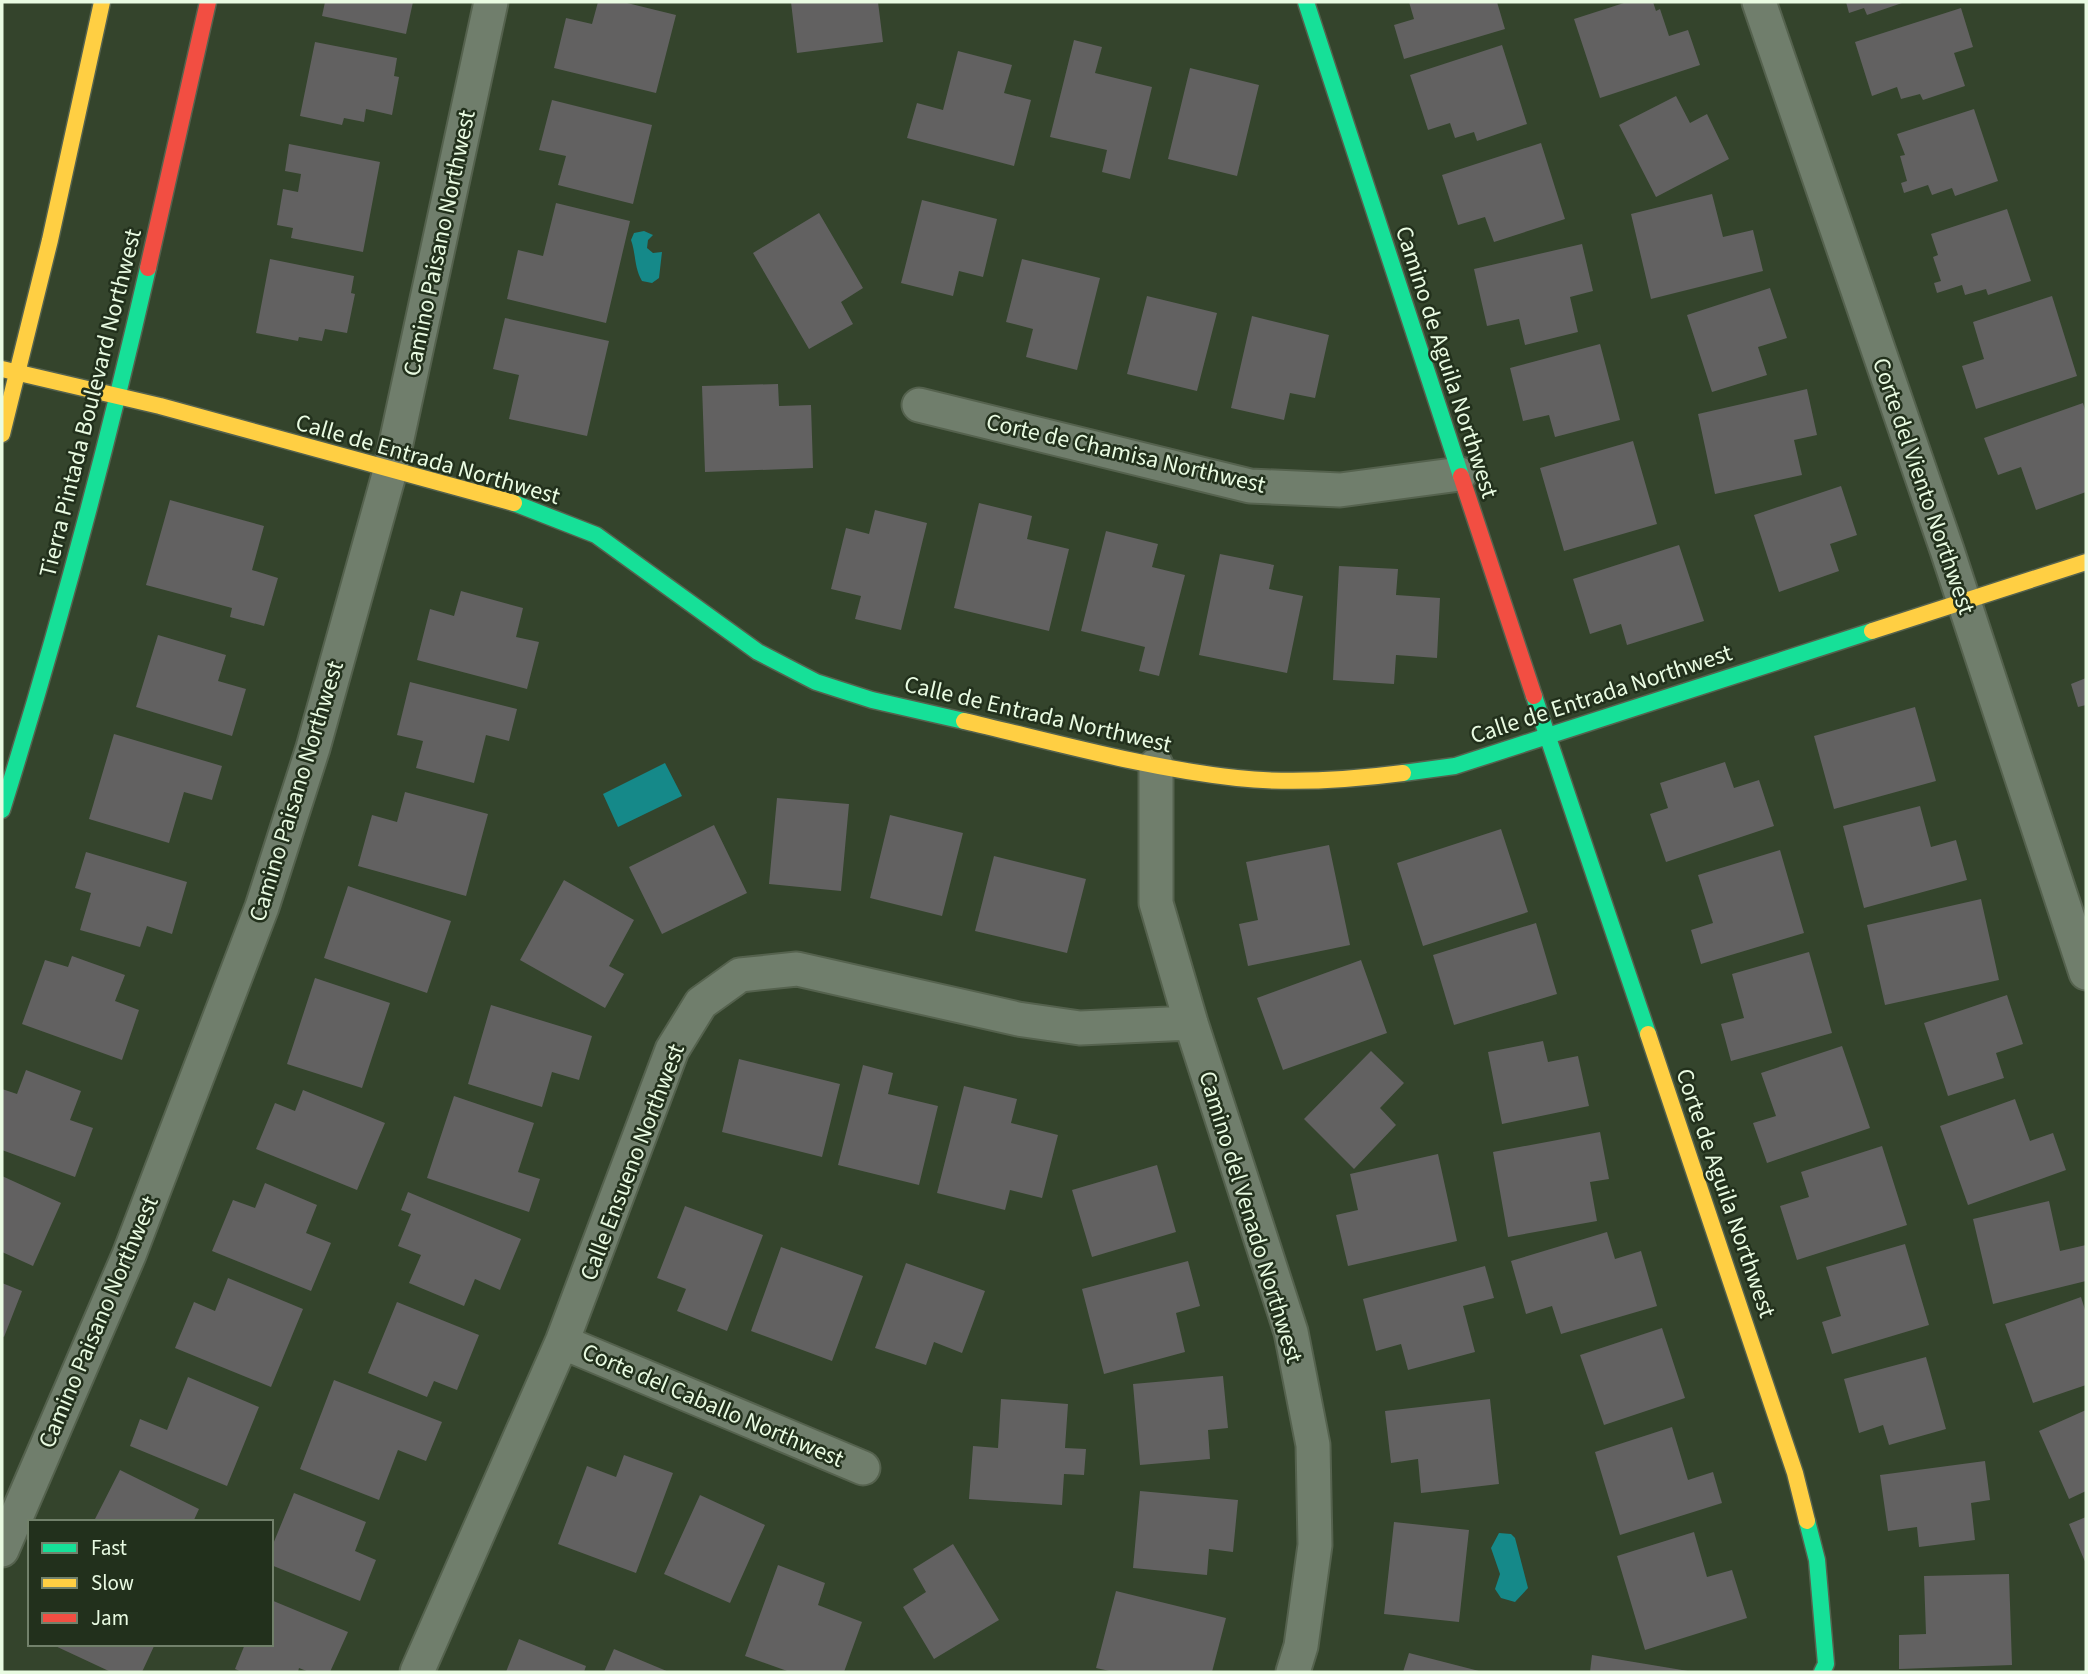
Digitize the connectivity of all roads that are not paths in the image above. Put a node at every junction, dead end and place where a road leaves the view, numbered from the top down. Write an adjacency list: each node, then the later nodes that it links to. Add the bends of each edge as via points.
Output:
1 (102, 2): 6 (street, via 50,240)
2 (208, 2): 7 (street, Tierra Pintada Boulevard Northwest)
3 (491, 2): 10 (street, Camino Paisano Northwest)
4 (1306, 2): 11 (street, Camino de Aguila Northwest)
5 (1759, 2): 13 (street, Corte del Viento Northwest)
6 (9, 370): 7 (street, Calle de Entrada Northwest); 9 (street)
7 (119, 396): 10 (street, Calle de Entrada Northwest); 16 (street, Tierra Pintada Boulevard Northwest, via 51,654)
8 (919, 405): 11 (street, Corte de Chamisa Northwest, via 1250,486 1340,490)
9 (2, 434)
10 (390, 471): 15 (street, Calle de Entrada Northwest, via 508,501 596,535 758,652 816,682 962,722); 21 (street, Camino Paisano Northwest, via 313,748 262,907 129,1255)
11 (1460, 474): 14 (street, Camino de Aguila Northwest)
12 (2086, 562): 13 (street, Calle de Entrada Northwest)
13 (1964, 600): 14 (street, Calle de Entrada Northwest); 17 (street, Corte del Viento Northwest)
14 (1548, 735): 15 (street, Calle de Entrada Northwest, via 1455,766 1351,780 1239,778); 24 (street, Corte de Aguila Northwest, via 1795,1473 1817,1560 1826,1664)
15 (1156, 765): 18 (street, Camino del Venado Northwest, via 1156,903)
16 (2, 810)
17 (2086, 973)
18 (1191, 1023): 19 (street, Calle Ensueno Northwest, via 1080,1028 1018,1019 797,969 740,975 701,1003 672,1050); 23 (street, Camino del Venado Northwest, via 1292,1332 1313,1445 1315,1545)
19 (562, 1342): 20 (street, Corte del Caballo Northwest); 22 (street, Calle Ensueno Northwest)
20 (863, 1468)
21 (2, 1549)
22 (417, 1672)
23 (1293, 1672)
24 (1822, 1672)

